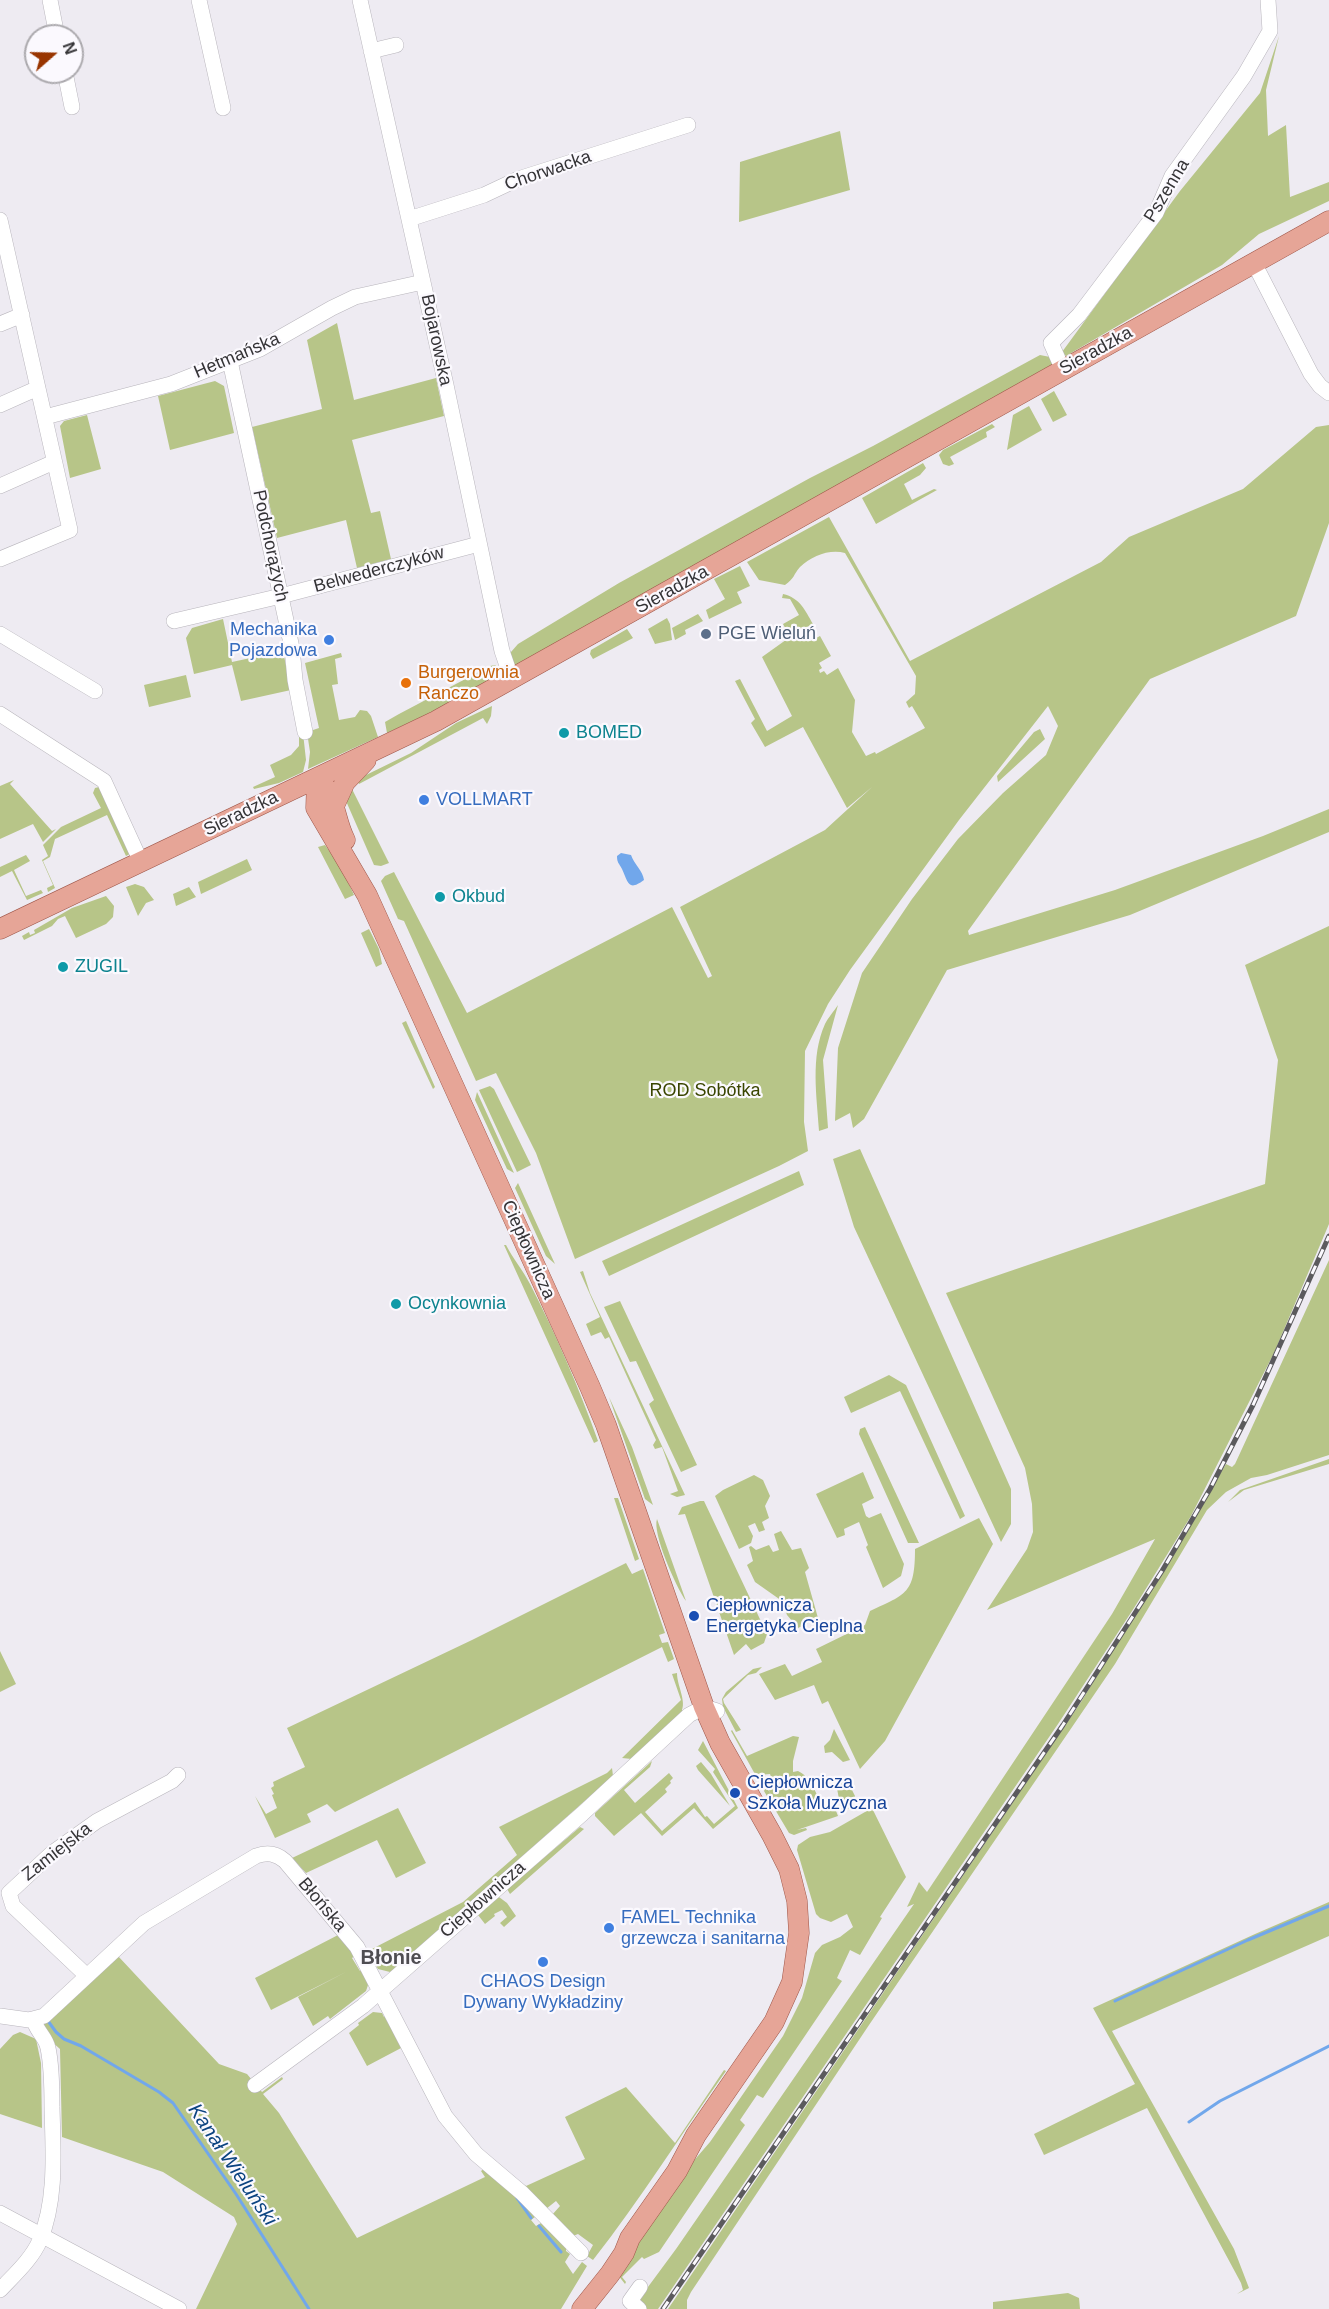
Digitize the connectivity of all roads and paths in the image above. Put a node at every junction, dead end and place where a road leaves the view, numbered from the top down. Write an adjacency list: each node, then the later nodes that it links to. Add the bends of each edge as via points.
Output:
1 (50, 0): 5 (street)
2 (198, 0): 10 (street)
3 (360, 0): 7 (street, Bojarowska)
4 (1268, 0): 20 (street, Pszenna, via 1270,31 1244,76 1172,176 1156,213 1079,315 1051,343)
5 (55, 24)
6 (396, 45): 7 (street)
7 (372, 51): 12 (street, Bojarowska)
8 (67, 84): 9 (street)
9 (72, 107)
10 (223, 108)
11 (688, 125): 12 (street, Chorwacka, via 518,179 484,195)
12 (409, 219): 16 (street, Bojarowska)
13 (1329, 221): 15 (main road, Sieradzka)
14 (0, 224): 17 (street)
15 (1254, 263): 20 (main road, Sieradzka); 22 (street, via 1311,374)
16 (423, 282): 19 (street, Hetmańska, via 355,297 271,344); 27 (street, Bojarowska)
17 (22, 315): 18 (street); 21 (street)
18 (0, 324)
19 (230, 361): 24 (street, Hetmańska, via 171,384); 29 (street, Podchorążych)
20 (1063, 370): 32 (main road, Sieradzka)
21 (38, 388): 23 (street); 24 (street)
22 (1329, 393)
23 (0, 405)
24 (45, 417): 25 (street)
25 (54, 462): 26 (street); 28 (street, via 70,530)
26 (0, 486)
27 (479, 544): 29 (street, Belwederczyków); 32 (street, Bojarowska)
28 (0, 559)
29 (280, 596): 30 (street, Belwederczyków); 35 (street, Podchorążych)
30 (174, 621)
31 (0, 634): 33 (street)
32 (512, 680): 36 (main road, Sieradzka)
33 (95, 691)
34 (0, 714): 40 (street, via 104,781)
35 (305, 732)
36 (376, 750): 37 (main road, Sieradzka); 39 (main road)
37 (317, 778): 38 (main road, Sieradzka); 39 (main road, Ciepłownicza, via 327,789)
38 (280, 795): 39 (main road); 40 (main road, Sieradzka)
39 (325, 807): 42 (main road, Ciepłownicza, via 371,877 601,1385)
40 (141, 862): 41 (main road, Sieradzka)
41 (0, 929)
42 (710, 1703): 45 (street, Ciepłownicza, via 689,1715); 55 (main road, Ciepłownicza, via 797,1859 809,1902 811,1942 804,1983 784,2029 704,2143 677,2171 630,2238 598,2275)
43 (178, 1775): 44 (street, Zamiejska, via 97,1821 52,1853 9,1893 13,1906)
44 (87, 1976): 45 (street, Błońska, via 150,1919 256,1856 268,1853 285,1861 348,1935); 47 (street, Błońska, via 48,2014)
45 (380, 1990): 48 (street, Ciepłownicza, via 351,2016); 51 (street, Błońska, via 452,2125 476,2154 522,2193)
46 (0, 2016): 47 (street)
47 (34, 2020): 50 (street, via 48,2046 52,2081 52,2186)
48 (255, 2085)
49 (0, 2213): 50 (street)
50 (42, 2235): 53 (street, via 29,2258); 54 (street)
51 (581, 2253)
52 (640, 2288): 56 (street, via 630,2301)
53 (0, 2290)
54 (179, 2309)
55 (580, 2309)
56 (639, 2309)

